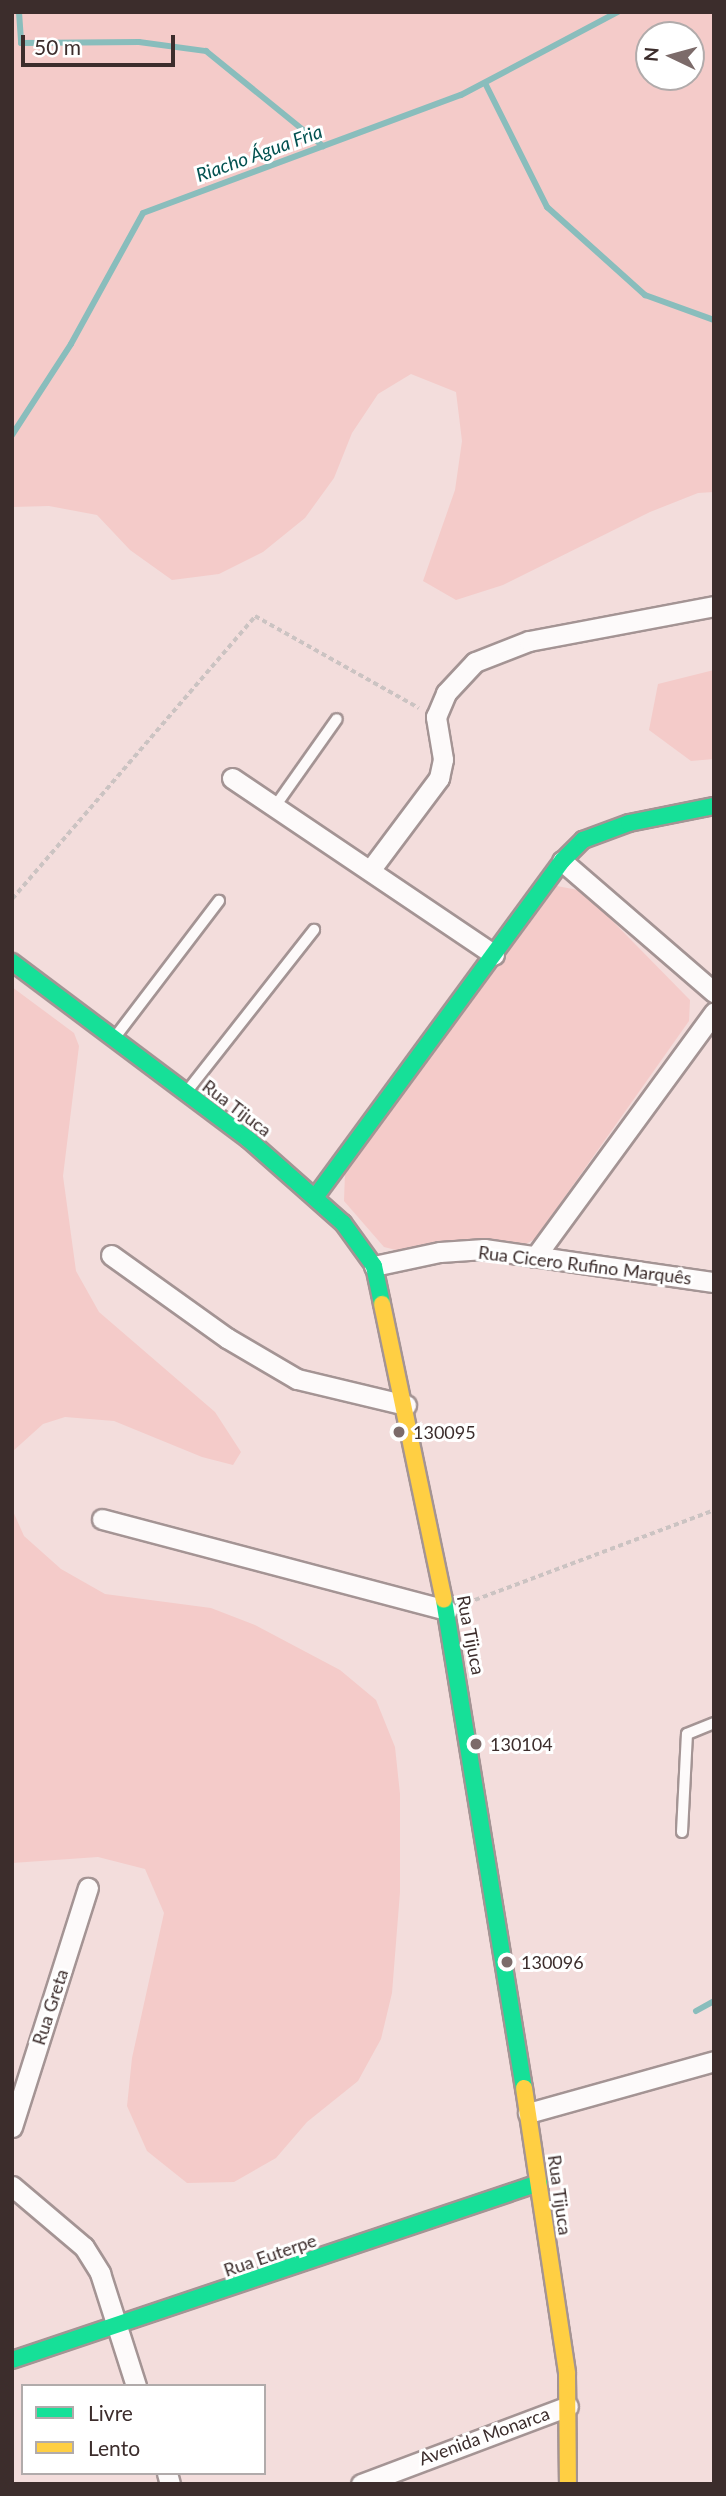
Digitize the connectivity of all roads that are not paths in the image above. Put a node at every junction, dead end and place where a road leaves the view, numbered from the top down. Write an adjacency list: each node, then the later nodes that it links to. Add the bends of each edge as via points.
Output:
1 (714, 606): 7 (street, via 499,650 460,676 436,717 443,759 439,778)
2 (337, 719): 4 (lane)
3 (232, 778): 4 (street)
4 (276, 804): 7 (street)
5 (714, 806): 6 (street, via 603,831 583,840)
6 (562, 861): 10 (street); 12 (street)
7 (371, 869): 10 (street)
8 (219, 901): 14 (lane)
9 (314, 930): 16 (lane)
10 (494, 955): 17 (street)
11 (12, 962): 14 (street, Rua Tijuca)
12 (714, 992)
13 (714, 1012): 15 (street)
14 (116, 1037): 16 (street, Rua Tijuca)
15 (707, 1040): 19 (street)
16 (185, 1093): 17 (street, Rua Tijuca)
17 (316, 1196): 20 (street, Rua Tijuca, via 344,1223)
18 (111, 1255): 22 (street, via 227,1338 298,1379)
19 (535, 1257): 20 (street, Rua Cicero Rufino Marquês, via 484,1250 440,1252); 21 (street, Rua Cicero Rufino Marquês)
20 (374, 1266): 22 (street, Rua Tijuca)
21 (714, 1282)
22 (406, 1405): 24 (street, Rua Tijuca)
23 (102, 1519): 24 (street)
24 (447, 1611): 29 (street, Rua Tijuca)
25 (714, 1723): 26 (lane, via 694,1727 687,1734)
26 (682, 1832)
27 (88, 1888): 30 (street, Rua Greta)
28 (714, 2061): 29 (street)
29 (528, 2113): 31 (street, Rua Tijuca)
30 (12, 2127)
31 (539, 2183): 33 (street, Rua Euterpe); 36 (street, Rua Tijuca)
32 (12, 2186): 33 (street, via 84,2248 100,2273)
33 (116, 2328): 34 (street, Rua Euterpe); 35 (street)
34 (12, 2360)
35 (135, 2384)
36 (568, 2406): 37 (street, Avenida Monarca); 38 (street, Rua Tijuca)
37 (361, 2484)
38 (568, 2484)

